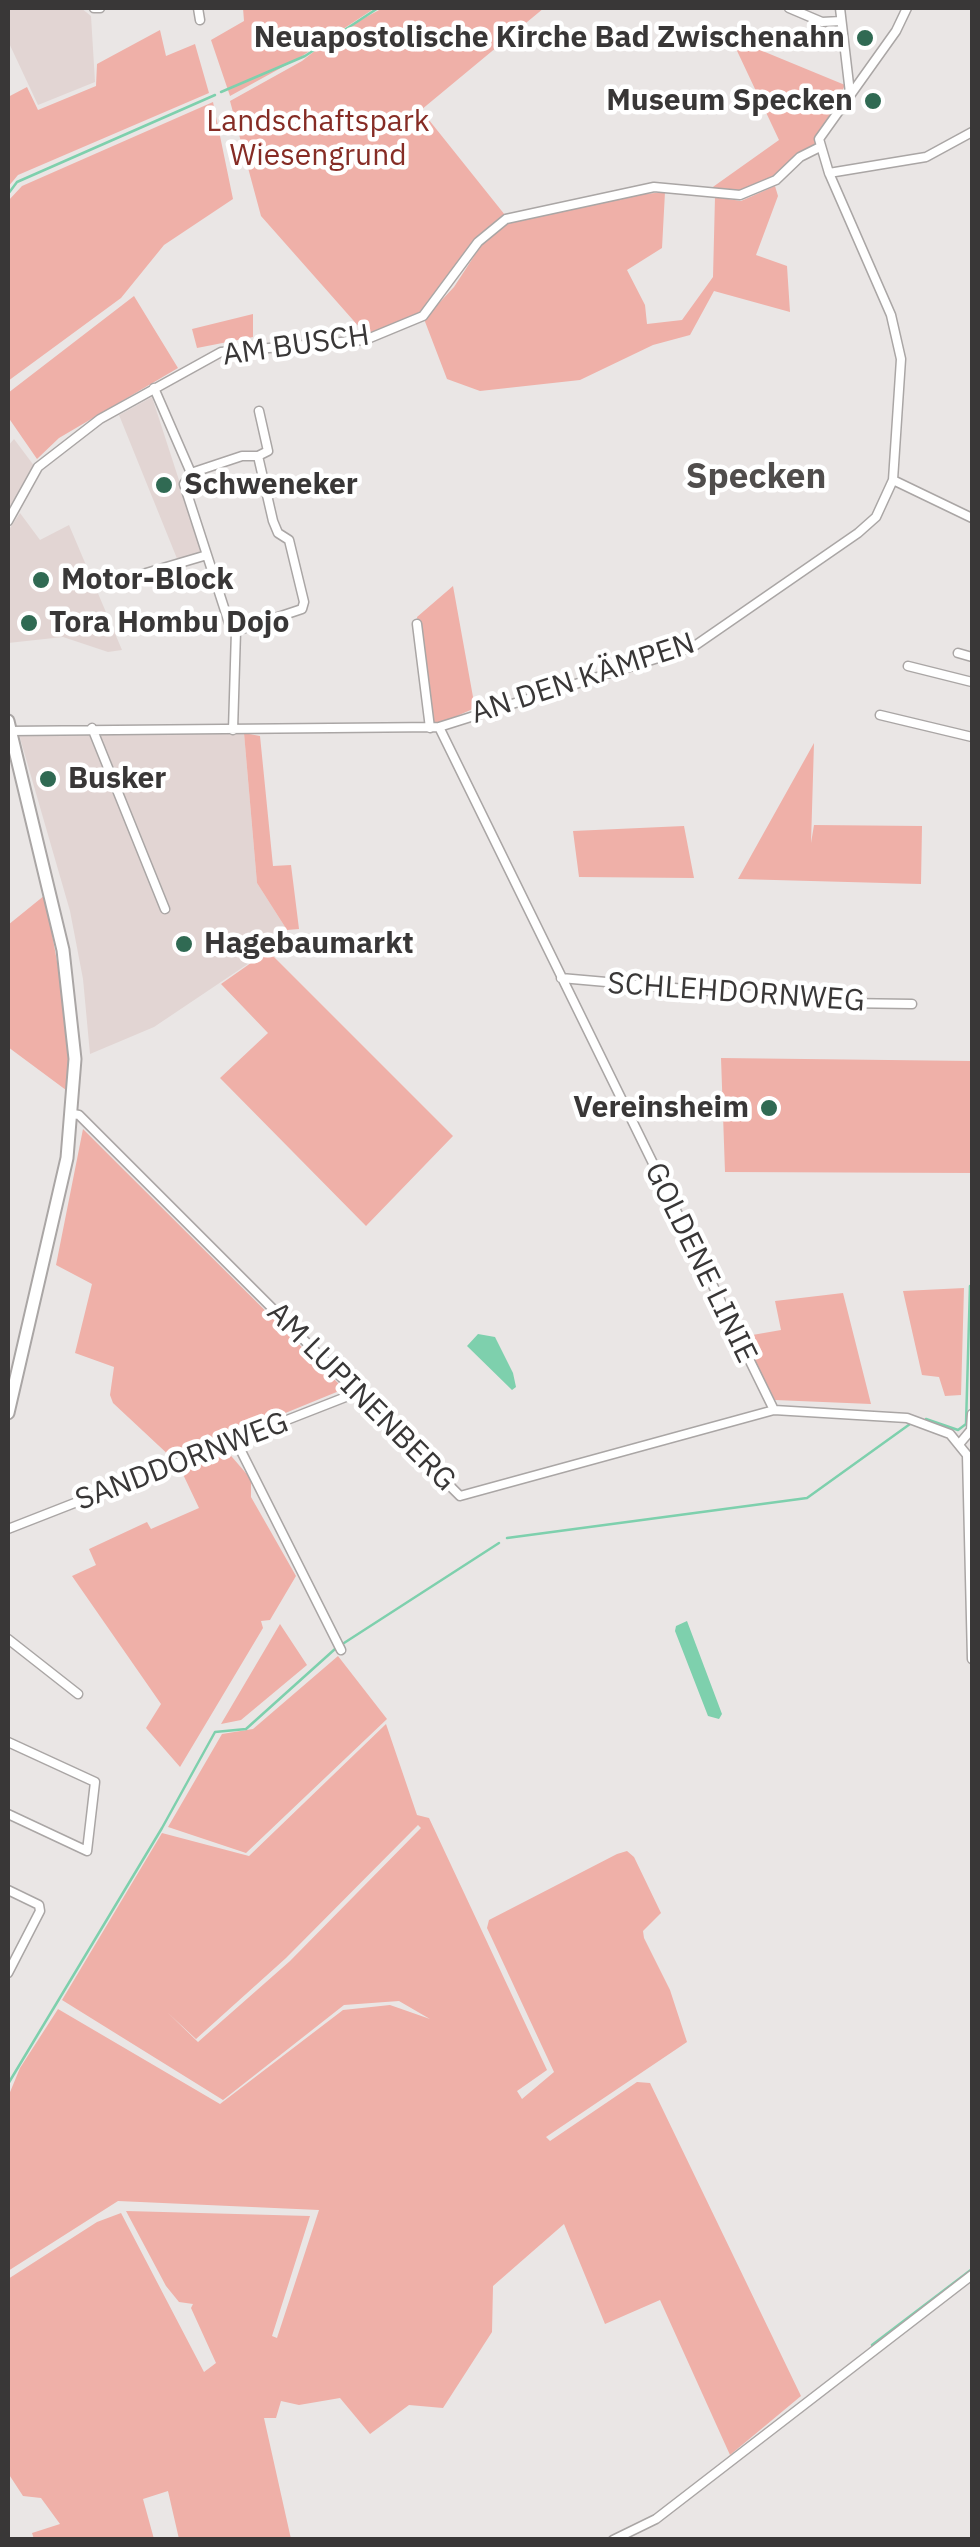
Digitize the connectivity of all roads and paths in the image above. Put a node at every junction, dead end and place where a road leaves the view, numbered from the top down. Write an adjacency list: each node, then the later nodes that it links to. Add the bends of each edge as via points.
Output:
1 (198, 8): 5 (street)
2 (788, 8): 6 (street, via 822,22)
3 (840, 8): 6 (street)
4 (906, 8): 8 (street)
5 (200, 20)
6 (841, 20): 7 (street)
7 (846, 61): 8 (street); 9 (street)
8 (868, 70): 9 (street)
9 (850, 93): 11 (street, via 822,130)
10 (972, 132): 12 (street, via 944,152)
11 (820, 147): 12 (street, AN DEN KÄMPEN); 13 (street, AM BUSCH, via 776,180 740,195 654,187 506,219 478,242 422,316 392,331 366,340 221,352)
12 (829, 173): 17 (street, AN DEN KÄMPEN, via 899,339 903,381)
13 (154, 388): 16 (street); 19 (street, AM BUSCH, via 58,448 38,467)
14 (259, 411): 15 (street, via 268,451)
15 (258, 456): 16 (street); 23 (street, via 273,521 289,540 304,602 296,612)
16 (191, 473): 20 (street, via 184,484)
17 (893, 480): 18 (street); 31 (street, AN DEN KÄMPEN, via 876,517 858,533 693,648)
18 (972, 518)
19 (8, 520)
20 (207, 555): 21 (street); 23 (street)
21 (118, 581)
22 (418, 624): 31 (street, GOLDENE LINIE)
23 (236, 631): 32 (street)
24 (958, 653): 25 (street)
25 (972, 657)
26 (908, 666): 27 (street)
27 (972, 682)
28 (880, 715): 33 (street)
29 (8, 728): 30 (street, AN DEN KÄMPEN); 37 (main road, via 70,995)
30 (92, 728): 32 (street, AN DEN KÄMPEN); 34 (street)
31 (434, 728): 32 (street, AN DEN KÄMPEN); 35 (street, GOLDENE LINIE)
32 (233, 730)
33 (972, 736)
34 (166, 909)
35 (561, 978): 36 (street, SCHLEHDORNWEG); 40 (street, GOLDENE LINIE)
36 (912, 1004)
37 (72, 1114): 38 (main road, via 62,1185); 39 (street, AM LUPINENBERG)
38 (11, 1386): 41 (main road)
39 (356, 1393): 40 (street, AM LUPINENBERG, via 460,1496); 43 (street, SANDDORNWEG)
40 (774, 1410): 44 (street, via 907,1418)
41 (8, 1413)
42 (972, 1414): 44 (street)
43 (236, 1441): 45 (street, SANDDORNWEG); 47 (street)
44 (961, 1442): 48 (street, via 968,1472)
45 (8, 1530)
46 (8, 1638): 49 (street)
47 (342, 1650)
48 (972, 1658)
49 (78, 1694)
50 (8, 1742): 51 (street, via 95,1782 86,1852)
51 (8, 1814)
52 (8, 1890): 53 (street, via 40,1911)
53 (8, 1973)
54 (972, 2275): 55 (street, via 656,2519)
55 (614, 2540)

